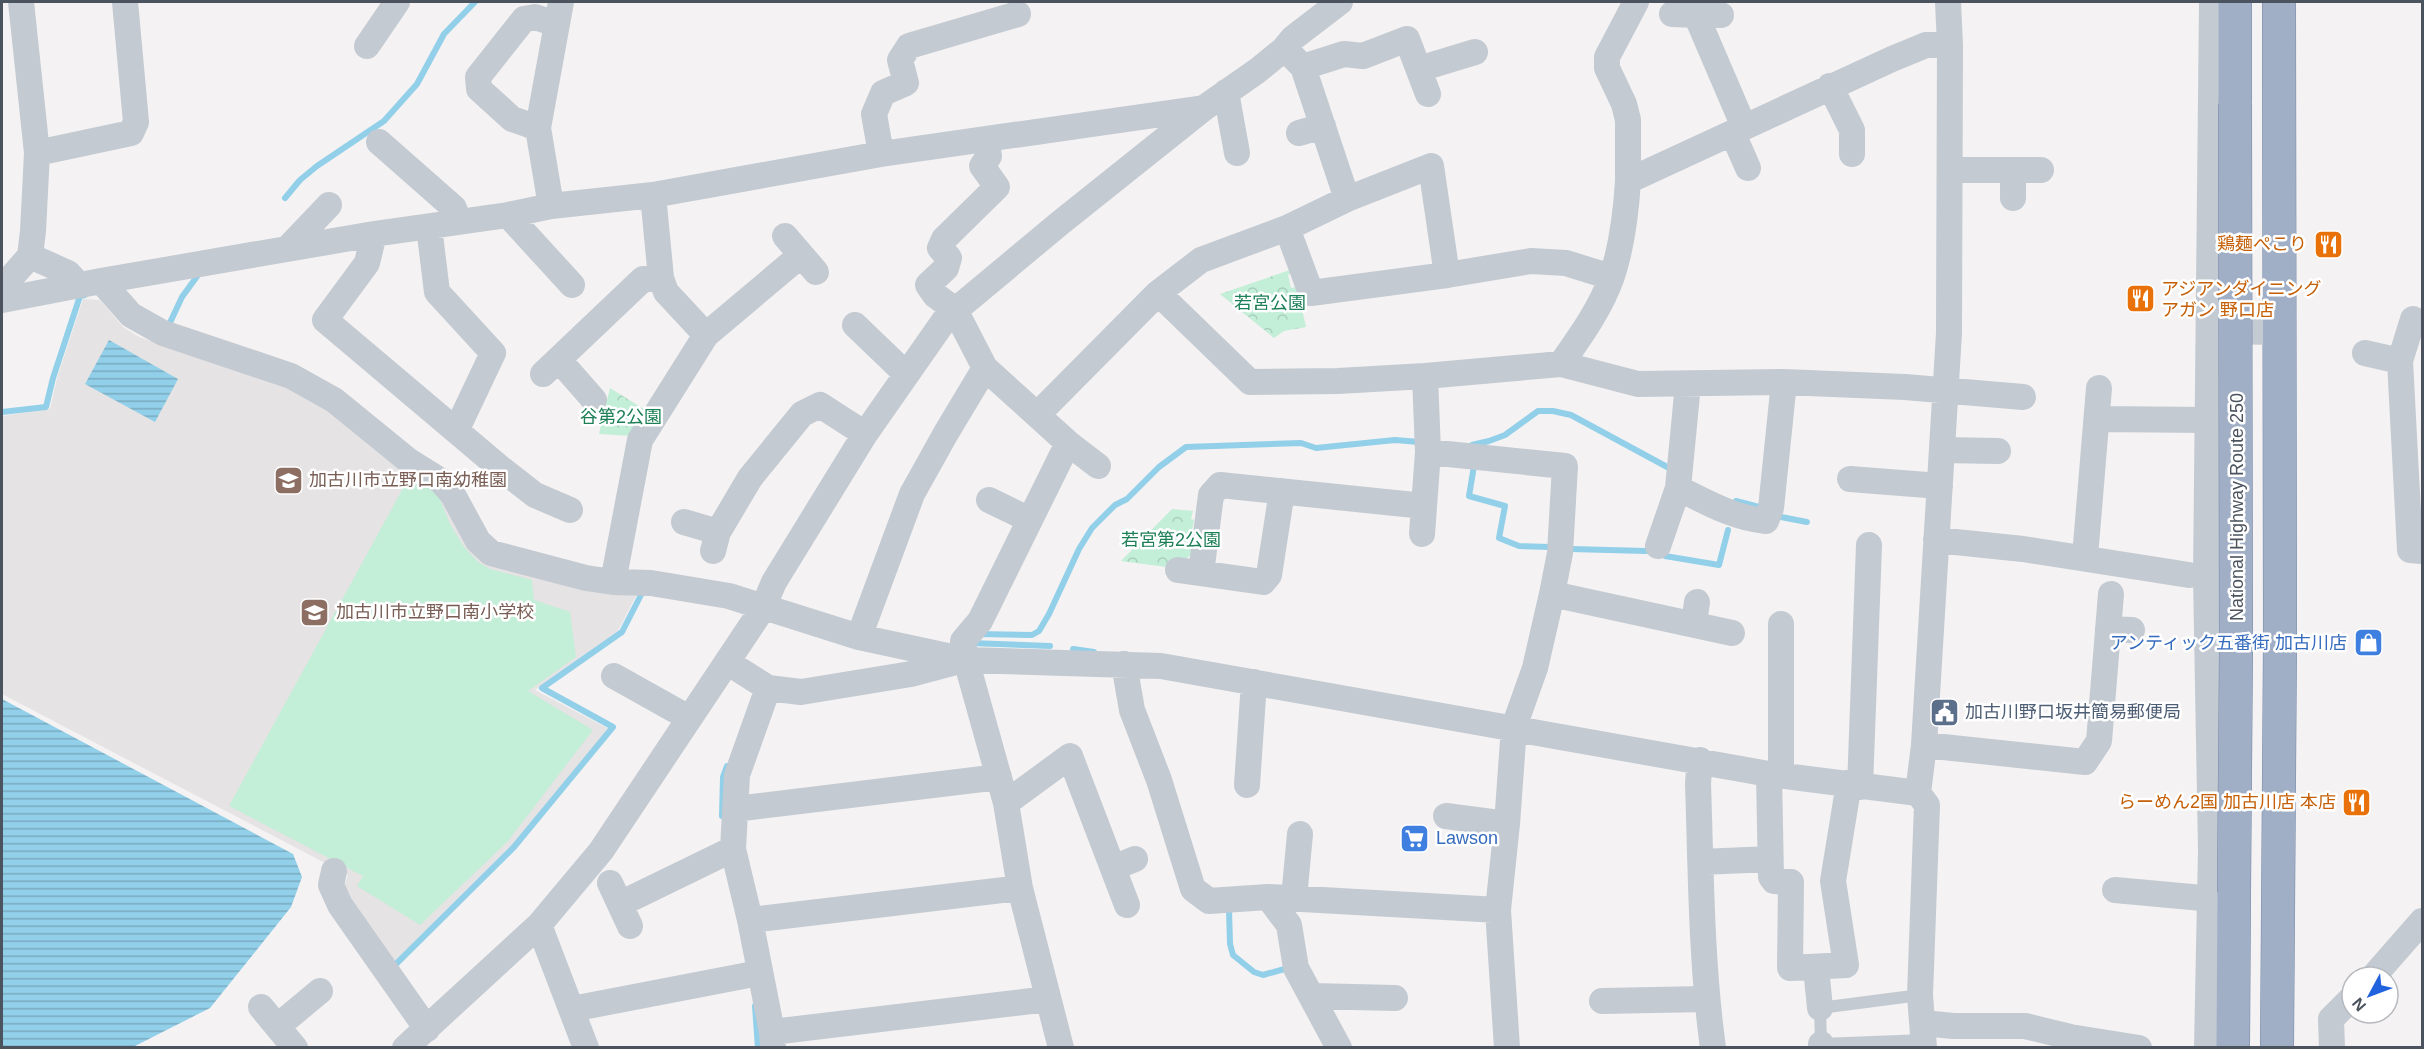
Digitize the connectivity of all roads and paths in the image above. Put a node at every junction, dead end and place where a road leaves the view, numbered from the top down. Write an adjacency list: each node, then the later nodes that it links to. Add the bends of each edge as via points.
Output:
1 (21, 2): 29 (street)
2 (125, 2): 29 (street, via 136,122 131,133)
3 (397, 2): 14 (street)
4 (1340, 2): 15 (street)
5 (1636, 2): 37 (street, via 1607,57 1606,68 1628,120)
6 (1948, 2): 13 (street)
7 (2215, 2): 62 (street)
8 (2235, 2): 136 (highway, National Highway Route 250, bridge, via 2236,602)
9 (2279, 2): 63 (highway)
10 (558, 13): 24 (street); 24 (street, via 524,19 478,77 479,88 512,119)
11 (1018, 14): 31 (street, via 909,46 900,60 906,83 883,93 874,114)
12 (1721, 15): 25 (street, via 1684,15)
13 (1950, 45): 19 (street, via 1926,45); 34 (street)
14 (367, 46)
15 (1284, 49): 17 (street); 20 (street)
16 (1475, 52): 18 (street)
17 (1303, 67): 18 (street, via 1344,54 1363,56 1407,39); 23 (street)
18 (1419, 69): 21 (street)
19 (1830, 86): 25 (street); 32 (street, via 1852,130)
20 (1226, 92): 22 (street); 30 (street)
21 (1428, 94)
22 (1203, 108): 27 (street); 59 (street)
23 (1323, 126): 26 (street); 40 (street)
24 (538, 128): 42 (street)
25 (1738, 130): 33 (street); 37 (street)
26 (1299, 133)
27 (986, 139): 31 (street); 59 (street, via 989,156 982,166 997,187 944,239 940,248 950,258 946,268 928,285)
28 (379, 142): 44 (street, via 454,208)
29 (37, 153): 50 (street)
30 (1237, 153)
31 (881, 154): 38 (street)
32 (1852, 154)
33 (1748, 168)
34 (1950, 170): 35 (street); 74 (street, via 1949,333)
35 (2013, 170): 36 (street); 39 (street)
36 (2041, 170)
37 (1628, 181): 52 (street, via 1625,221)
38 (653, 195): 42 (street); 53 (street)
39 (2013, 198)
40 (1347, 199): 46 (street); 51 (street, via 1431,166)
41 (330, 205): 48 (street)
42 (551, 206): 43 (street)
43 (508, 215): 44 (street); 55 (street)
44 (458, 222): 45 (street)
45 (429, 227): 47 (street); 80 (street, via 437,292 493,353)
46 (1287, 228): 51 (street, via 1311,293); 57 (street, via 1201,260)
47 (374, 234): 48 (street); 80 (street, via 367,262 326,320)
48 (287, 249): 54 (street)
49 (801, 255): 64 (street)
50 (30, 256): 54 (street); 56 (street)
51 (1447, 275): 52 (street, via 1531,261 1566,262)
52 (1611, 277): 67 (street, via 1581,336)
53 (661, 278): 64 (street, via 666,292); 76 (street, via 643,279 551,367)
54 (90, 283): 58 (street); 103 (street, via 131,315 168,335 291,376 334,400 409,461 441,481 478,541 491,553)
55 (572, 285)
56 (2, 288)
57 (1158, 293): 70 (street, via 1250,382 1339,391); 77 (street)
58 (2, 300)
59 (956, 310): 68 (street); 69 (street)
60 (2413, 319): 66 (street)
61 (855, 325): 69 (street)
62 (2212, 331): 63 (street); 79 (street)
63 (2279, 332): 174 (highway)
64 (706, 335): 103 (street, via 640,440)
65 (2365, 353): 66 (street)
66 (2400, 361): 100 (street, via 2409,550)
67 (1561, 364): 70 (street); 72 (street, via 1638,384)
68 (985, 368): 77 (street); 109 (street, via 912,494)
69 (906, 374): 81 (street)
70 (1425, 376): 85 (street)
71 (1784, 382): 72 (street); 74 (street); 89 (street, via 1771,508 1766,521 1726,512)
72 (1688, 384): 89 (street)
73 (2100, 388): 78 (street)
74 (1944, 392): 75 (street); 83 (street)
75 (2023, 397)
76 (594, 400)
77 (1037, 415): 82 (street)
78 (2097, 418): 79 (street); 101 (street)
79 (2210, 420): 136 (street, via 2210,577)
80 (457, 429): 93 (street, via 535,495)
81 (865, 434): 95 (street, via 820,405 802,414 750,478 716,541); 106 (street, via 774,582)
82 (1068, 443): 86 (street); 94 (street)
83 (1942, 450): 84 (street); 88 (street)
84 (1998, 451)
85 (1428, 452): 92 (street); 104 (street, via 1565,466 1560,553)
86 (1098, 466)
87 (1850, 480): 88 (street)
88 (1940, 486): 97 (street)
89 (1678, 489): 99 (street)
90 (1282, 491): 90 (street, via 1269,574 1263,582 1190,571 1211,495 1220,485); 92 (street)
91 (989, 500): 94 (street)
92 (1424, 506): 96 (street)
93 (570, 510)
94 (1030, 520): 110 (street, via 980,621 963,641)
95 (684, 522)
96 (1422, 534)
97 (1936, 540): 101 (street); 118 (street)
98 (1869, 545): 123 (street)
99 (1658, 546)
100 (2422, 551)
101 (2085, 557): 102 (street)
102 (2189, 575)
103 (613, 582): 106 (street, via 692,589)
104 (1552, 594): 108 (street, via 1696,613); 117 (street, via 1535,668)
105 (2111, 594): 118 (street, via 2120,629 2099,741 2085,762)
106 (763, 608): 109 (street); 111 (street)
107 (1781, 624): 120 (street)
108 (1732, 633)
109 (859, 637): 110 (street)
110 (966, 660): 112 (street); 115 (street, via 911,674 801,692); 121 (street)
111 (727, 662): 115 (street); 116 (street)
112 (1124, 664): 114 (street, via 1161,666); 137 (street, via 1132,710 1159,780 1192,889 1209,902)
113 (614, 676): 116 (street)
114 (1254, 682): 117 (street); 122 (street)
115 (768, 688): 126 (street, via 737,775)
116 (689, 718): 144 (street, via 601,851)
117 (1514, 727): 119 (street); 128 (street)
118 (1924, 745): 124 (street)
119 (1700, 760): 120 (street); 132 (street)
120 (1775, 775): 123 (street); 131 (street)
121 (999, 777): 125 (street); 126 (street)
122 (1247, 785)
123 (1855, 785): 124 (street); 146 (street, via 1833,881 1846,965)
124 (1918, 793): 149 (street, via 1927,805)
125 (1006, 803): 134 (street); 140 (street, via 1070,756 1124,863)
126 (735, 809): 130 (street)
127 (1446, 816): 128 (street)
128 (1508, 824): 141 (street)
129 (1300, 834): 138 (street)
130 (733, 849): 139 (street); 142 (street)
131 (1770, 859): 132 (street); 146 (street, via 1774,881 1791,882 1790,968)
132 (1701, 862): 153 (street)
133 (334, 871): 160 (street, via 331,885 340,905)
134 (1020, 888): 142 (street); 152 (street)
135 (2115, 890): 136 (street, via 2145,899)
136 (2223, 896): 172 (street); 173 (highway, National Highway Route 250)
137 (1268, 897): 138 (street); 150 (street, via 1289,925 1296,968)
138 (1294, 898): 141 (street)
139 (620, 904)
140 (1127, 905)
141 (1498, 910): 169 (street)
142 (750, 920): 147 (street)
143 (2422, 921): 145 (street)
144 (539, 925): 157 (street); 160 (street)
145 (2384, 965)
146 (1816, 968): 156 (street)
147 (759, 973): 157 (street); 162 (street)
148 (321, 992): 159 (street)
149 (1920, 995): 156 (lane); 161 (street)
150 (1311, 996): 151 (street); 168 (street)
151 (1395, 998)
152 (1048, 999): 162 (street); 167 (street)
153 (1706, 999): 154 (street); 170 (street)
154 (1602, 1001)
155 (261, 1007): 159 (street)
156 (1820, 1008): 163 (lane)
157 (572, 1009): 166 (street)
158 (2340, 1010): 175 (street, via 2331,1019)
159 (278, 1026): 164 (street)
160 (427, 1029): 165 (street)
161 (1924, 1037): 163 (lane); 171 (street, via 1953,1026 2025,1026)
162 (772, 1040)
163 (1821, 1046)
164 (295, 1047)
165 (405, 1047)
166 (586, 1047)
167 (1061, 1047)
168 (1339, 1047)
169 (1508, 1047)
170 (1713, 1047)
171 (2139, 1047)
172 (2210, 1047)
173 (2233, 1047)
174 (2277, 1047)
175 (2332, 1047)

